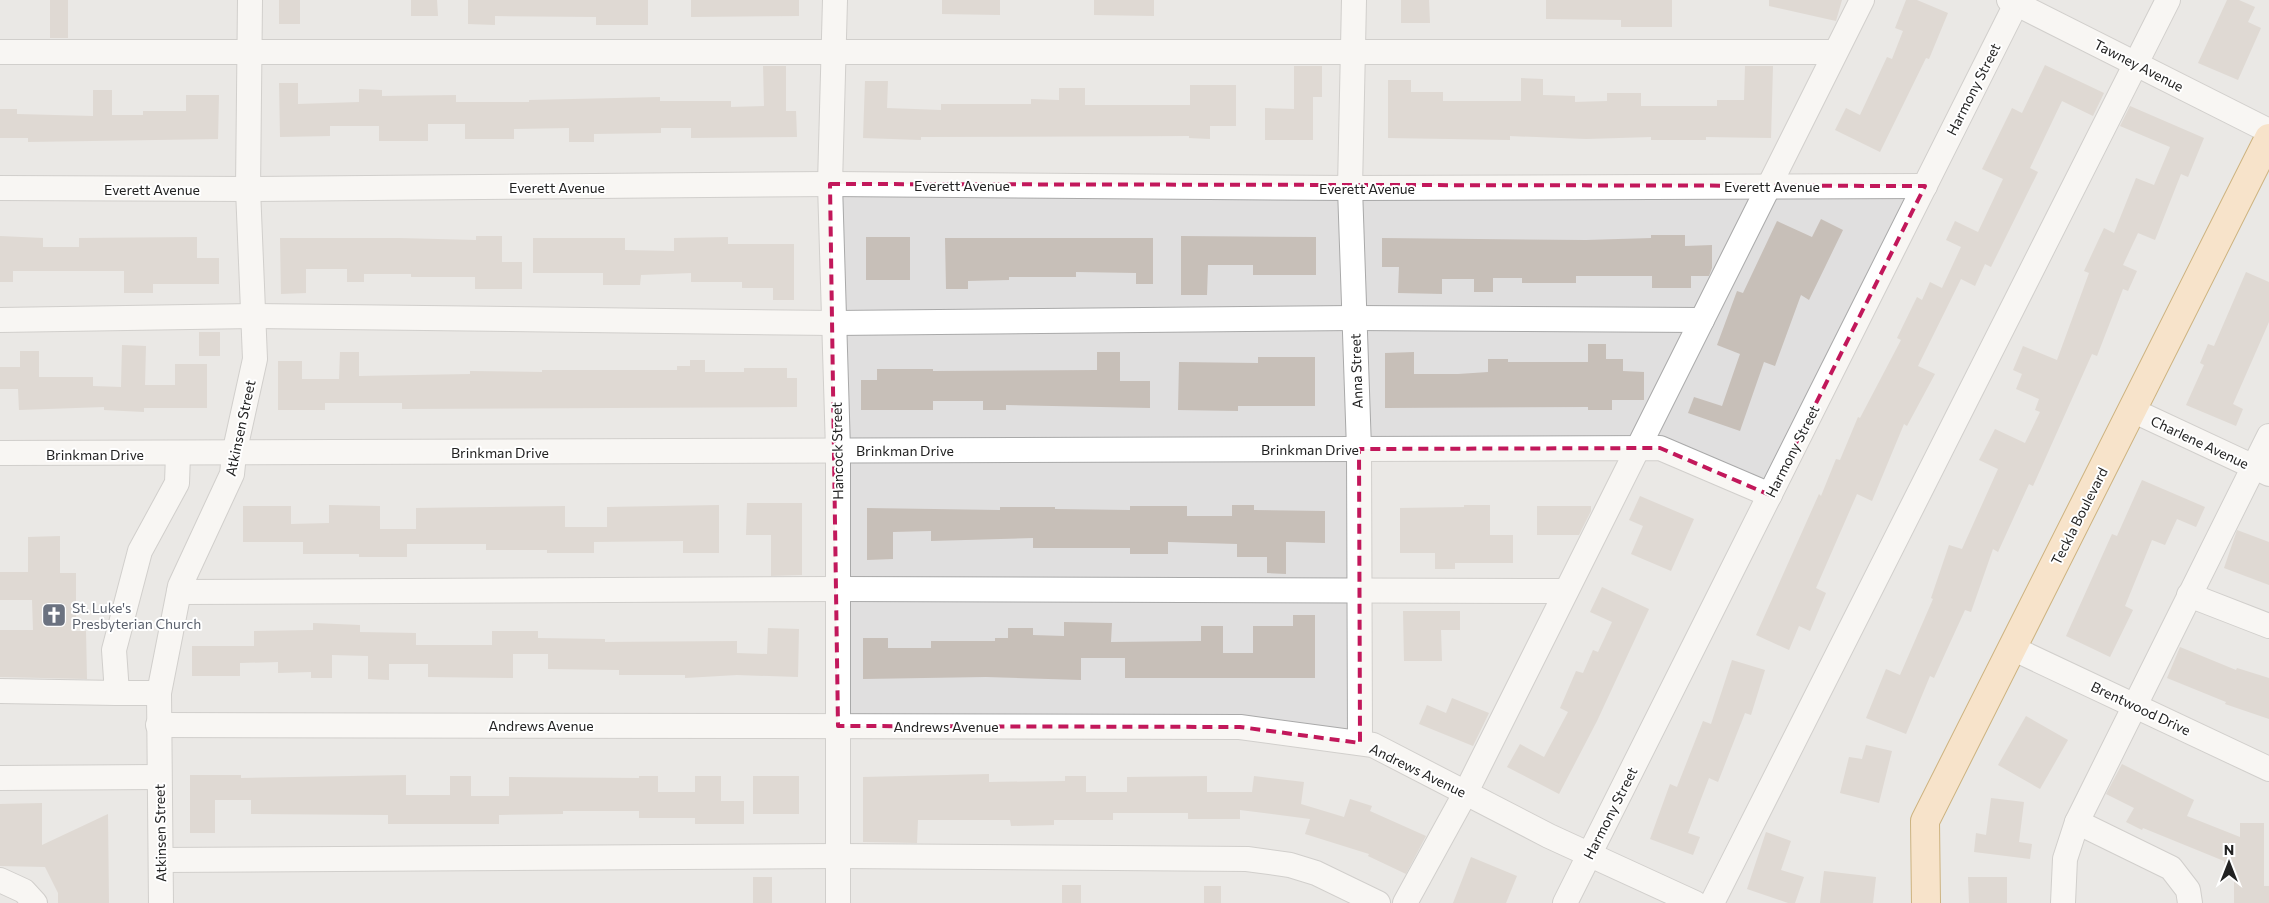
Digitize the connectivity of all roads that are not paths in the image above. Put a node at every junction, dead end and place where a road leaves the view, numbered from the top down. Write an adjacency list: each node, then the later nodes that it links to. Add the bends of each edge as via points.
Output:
1 (250, 0): 8 (street, Atkinsen Street)
2 (835, 0): 9 (street, Hancock Street)
3 (1354, 0): 11 (street, Anna Street)
4 (1862, 0): 10 (street)
5 (2168, 0): 12 (street)
6 (2015, 1): 12 (street, Tawney Avenue); 17 (street, Harmony Street)
7 (0, 52): 8 (street)
8 (250, 52): 9 (street); 20 (street, Atkinsen Street)
9 (834, 52): 11 (street); 15 (street, Hancock Street)
10 (1835, 52): 11 (street); 16 (street)
11 (1353, 54): 19 (street, Anna Street)
12 (2135, 63): 13 (street, Tawney Avenue); 66 (street)
13 (2269, 131)
14 (2269, 138): 26 (main road, Teckla Boulevard)
15 (830, 184): 19 (street, Everett Avenue); 20 (street, Everett Avenue); 25 (street, Hancock Street)
16 (1769, 186): 17 (street, Everett Avenue); 19 (street, Everett Avenue); 24 (street)
17 (1924, 186): 35 (street, Harmony Street)
18 (0, 188): 20 (street, Everett Avenue)
19 (1350, 188): 22 (street, Anna Street)
20 (248, 189): 21 (street, Atkinsen Street)
21 (253, 316): 23 (street); 25 (street); 33 (street, Atkinsen Street, via 255,359)
22 (1354, 318): 24 (street); 25 (street); 29 (street, Anna Street)
23 (0, 320)
24 (1702, 320): 28 (street)
25 (834, 323): 30 (street, Hancock Street)
26 (2132, 410): 34 (street, Charlene Avenue); 42 (main road, Teckla Boulevard)
27 (2269, 436): 34 (street)
28 (1638, 448): 29 (street, Brinkman Drive); 35 (street, Brinkman Drive, via 1660,448); 38 (street)
29 (1359, 449): 30 (street, Brinkman Drive); 37 (street, Anna Street)
30 (838, 450): 33 (street, Brinkman Drive); 36 (street, Hancock Street)
31 (0, 453): 32 (street, Brinkman Drive)
32 (178, 454): 33 (street, Brinkman Drive); 44 (street, via 177,483 140,551 114,650)
33 (234, 454): 39 (street, Atkinsen Street, via 232,474)
34 (2261, 470): 40 (street)
35 (1770, 495): 55 (street, Harmony Street)
36 (838, 589): 37 (street); 39 (street); 48 (street, Hancock Street)
37 (1359, 590): 38 (street); 49 (street, Anna Street)
38 (1566, 591): 53 (street)
39 (179, 592): 45 (street, Atkinsen Street)
40 (2189, 596): 41 (street); 46 (street)
41 (2269, 626)
42 (2012, 648): 46 (street, Brentwood Drive); 67 (main road, Teckla Boulevard, via 1925,821)
43 (0, 691): 44 (street)
44 (117, 693): 45 (street)
45 (159, 693): 47 (street, Atkinsen Street)
46 (2134, 706): 50 (street, Brentwood Drive); 54 (street)
47 (158, 725): 48 (street, Andrews Avenue); 51 (street, Atkinsen Street)
48 (838, 726): 49 (street, Andrews Avenue, via 1240,726); 56 (street, Hancock Street)
49 (1360, 743): 53 (street, Andrews Avenue, via 1373,745)
50 (2269, 769)
51 (159, 777): 52 (street); 57 (street, Atkinsen Street)
52 (0, 778)
53 (1466, 792): 55 (street, Andrews Avenue); 63 (street)
54 (2077, 822): 68 (street, via 2065,859); 69 (street, via 2171,868 2188,890)
55 (1590, 854): 64 (street, Harmony Street); 65 (street, Andrews Avenue)
56 (838, 856): 57 (street); 61 (street, Hancock Street); 62 (street, via 1247,859 1290,865 1316,873)
57 (161, 860): 60 (street, Atkinsen Street)
58 (0, 880): 59 (street, via 24,891)
59 (35, 903)
60 (161, 903)
61 (838, 903)
62 (1378, 903)
63 (1405, 903)
64 (1565, 903)
65 (1695, 903)
66 (1712, 903)
67 (1926, 903)
68 (2063, 903)
69 (2190, 903)

